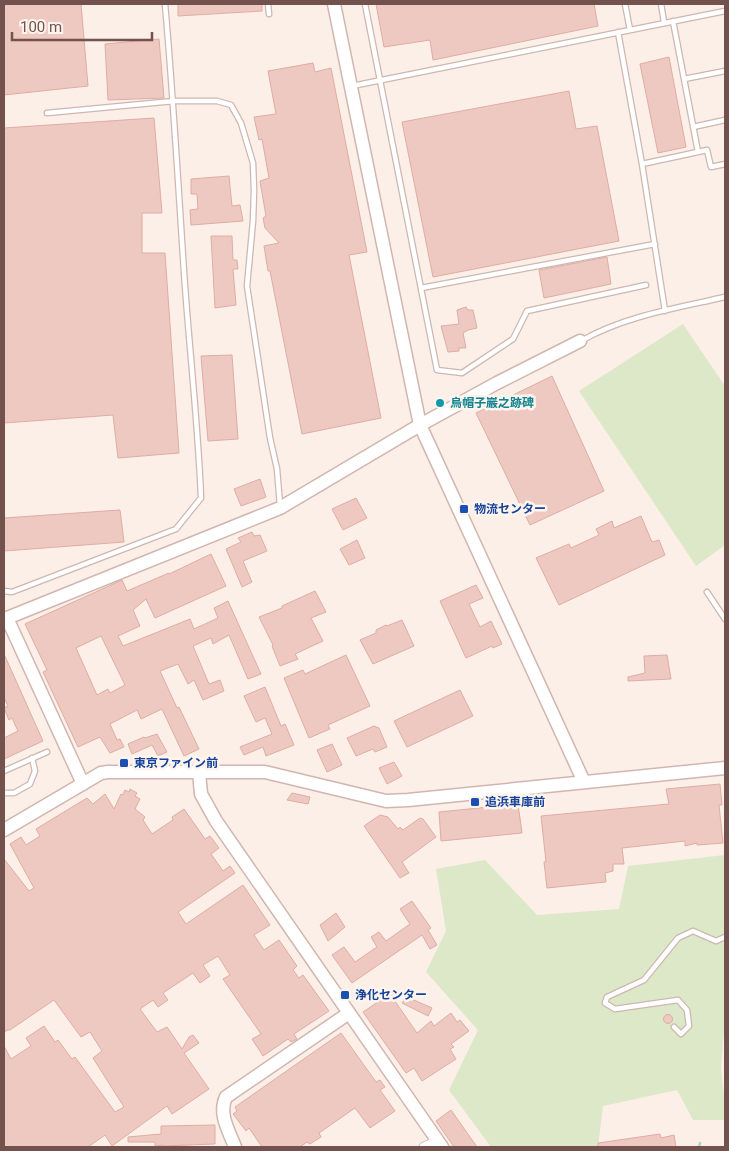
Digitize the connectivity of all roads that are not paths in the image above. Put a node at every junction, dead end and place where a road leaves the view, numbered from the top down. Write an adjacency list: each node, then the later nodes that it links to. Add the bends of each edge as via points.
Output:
1 (165, 4): 17 (lane)
2 (268, 4): 8 (lane)
3 (334, 4): 16 (street)
4 (365, 4): 15 (lane)
5 (625, 4): 11 (lane)
6 (661, 4): 10 (lane)
7 (725, 11): 9 (lane)
8 (269, 14)
9 (673, 21): 10 (lane); 14 (lane)
10 (664, 22): 11 (lane)
11 (630, 30): 12 (lane)
12 (618, 32): 15 (lane); 22 (lane)
13 (725, 71): 14 (lane)
14 (684, 79): 20 (lane)
15 (380, 80): 16 (lane); 26 (lane)
16 (351, 86): 30 (street)
17 (174, 102): 18 (lane); 31 (lane, via 217,100 231,105 241,123 253,163 253,220 247,286 277,470); 32 (lane, via 201,498 176,529 12,592)
18 (47, 113)
19 (725, 120): 20 (lane)
20 (693, 128): 21 (lane)
21 (698, 152): 22 (lane); 23 (lane, via 707,150 711,167)
22 (642, 164): 24 (lane)
23 (725, 164)
24 (655, 244): 26 (lane); 28 (lane)
25 (646, 285): 26 (lane, via 527,311 513,340 462,373 438,370)
26 (421, 288)
27 (725, 297): 28 (lane)
28 (665, 311): 29 (lane, via 599,330)
29 (580, 341): 30 (street)
30 (420, 425): 31 (street); 40 (street)
31 (280, 508): 41 (street, via 7,618)
32 (4, 591)
33 (708, 592): 34 (lane)
34 (725, 618)
35 (48, 752): 36 (lane)
36 (32, 758): 38 (lane); 42 (lane, via 35,771 30,784 14,794)
37 (725, 768): 40 (street)
38 (4, 772)
39 (199, 772): 40 (street, via 265,772 386,801); 41 (street, via 108,772); 45 (street, via 199,788 206,805)
40 (584, 782)
41 (83, 784): 43 (street)
42 (4, 793)
43 (4, 830)
44 (725, 937): 46 (lane, via 716,941 694,931 678,938 644,980 607,997 605,1003 615,1009 678,1000 687,1010 689,1026 681,1034)
45 (349, 1013): 47 (street); 48 (street, via 226,1097 223,1116)
46 (674, 1027)
47 (440, 1144): 49 (street)
48 (235, 1147)
49 (424, 1147)

